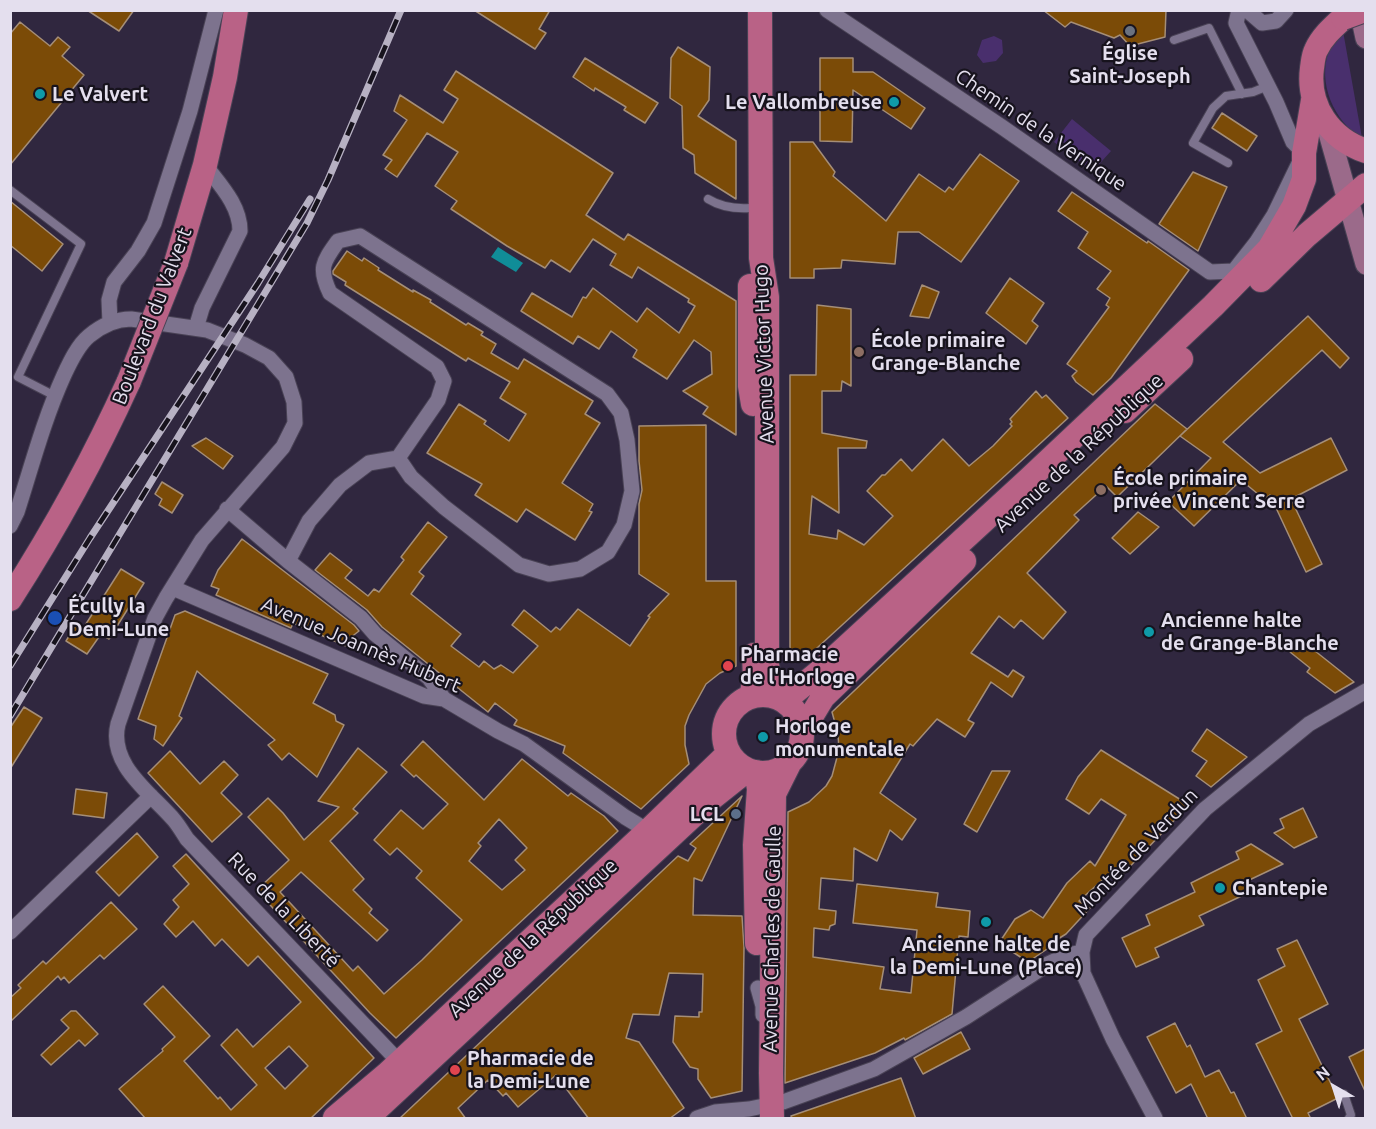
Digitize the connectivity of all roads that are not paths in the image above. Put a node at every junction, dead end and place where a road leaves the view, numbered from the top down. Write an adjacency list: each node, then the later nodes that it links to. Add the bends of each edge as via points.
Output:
1 (216, 10): 28 (street, via 190,111 154,223 114,282 109,300)
2 (236, 10): 19 (main road, Boulevard du Valvert)
3 (750, 10): 24 (main road, Avenue Victor Hugo)
4 (760, 10): 41 (main road, Avenue Victor Hugo, via 767,664 770,682)
5 (827, 10): 26 (street, Chemin de la Vernique, via 1210,272)
6 (1239, 10): 12 (street, via 1236,23)
7 (1247, 10): 8 (street, via 1262,23 1276,21)
8 (1286, 10)
9 (1344, 16): 10 (main road); 14 (main road, Avenue de la République, via 1313,57)
10 (1365, 38)
11 (1174, 40): 13 (lane, via 1209,27)
12 (1268, 86): 13 (lane); 17 (street, via 1293,142)
13 (1242, 94): 18 (lane, via 1226,96 1213,108 1193,143)
14 (1313, 100): 15 (main road); 17 (main road, Avenue de la République)
15 (1328, 126): 16 (main road, via 1355,148); 23 (main road)
16 (1365, 151)
17 (1304, 153): 26 (street, Avenue de la République, via 1274,215); 27 (main road, Avenue de la République, via 1304,178 1285,224 1269,249)
18 (1228, 163)
19 (205, 165): 29 (street, via 237,209 240,231); 38 (main road, Boulevard du Valvert, bridge, via 176,263 129,381 76,488)
20 (1365, 185): 23 (main road, Avenue de la République)
21 (10, 190): 31 (lane, via 83,242)
22 (708, 199): 24 (lane, via 720,206)
23 (1347, 201): 25 (main road); 43 (main road, Avenue de la République, via 1306,235 823,697)
24 (750, 208): 40 (main road, Avenue Victor Hugo, via 755,672)
25 (1365, 264)
26 (1234, 271): 27 (lane, Avenue de la République, via 1223,283)
27 (1213, 306): 41 (main road, Avenue de la République, via 818,673)
28 (110, 323): 29 (street, Rue de la Liberté, via 131,319); 32 (street, via 88,337 71,361)
29 (196, 327): 34 (street, Rue de la Liberté, via 270,358 286,377 294,402 296,423 283,447)
30 (10, 372): 31 (lane)
31 (18, 377): 32 (lane)
32 (55, 396): 35 (street)
33 (398, 458): 33 (street, via 411,477 444,507 509,558 549,574 580,569 608,552 624,525 632,491 621,413 607,394 360,236 338,241 323,261 322,278 330,293 437,367 444,381 438,399); 36 (street, via 369,463 340,485 309,521)
34 (227, 509): 36 (street); 37 (street, Rue de la Liberté, via 202,540)
35 (10, 526)
36 (288, 561): 42 (street, via 429,678)
37 (173, 588): 42 (street, Avenue Joannès Hubert, via 424,696); 47 (street, Rue de la Liberté, via 155,618 116,732 125,764)
38 (10, 599)
39 (1365, 691): 50 (street, Montée de Verdun, via 1309,724 1205,809 1095,924 1086,935)
40 (751, 696): 41 (main road); 44 (main road, via 741,701 726,720 724,732)
41 (781, 698): 43 (main road, via 797,713)
42 (444, 699): 48 (street, Avenue Joannès Hubert, via 524,744)
43 (803, 730): 45 (main road, via 800,749)
44 (729, 753): 46 (main road); 48 (main road, Avenue de la République)
45 (789, 764): 46 (main road, via 778,771); 53 (main road, Avenue Charles de Gaulle, via 774,794 771,1073)
46 (752, 771): 51 (main road, Avenue de la République, via 713,797); 53 (main road, Avenue Charles de Gaulle, via 759,789 754,845)
47 (151, 796): 49 (street); 51 (street, Rue de la Liberté)
48 (648, 831): 51 (main road, Avenue de la République)
49 (10, 932)
50 (1082, 952): 53 (street, via 1039,969 966,1017 874,1069); 57 (street, via 1083,973)
51 (400, 1063): 54 (main road, Avenue de la République); 55 (main road, Avenue de la République)
52 (1344, 1094): 58 (lane)
53 (764, 1112): 56 (street, via 715,1112)
54 (334, 1119)
55 (367, 1119)
56 (697, 1119)
57 (1155, 1119)
58 (1349, 1119)

